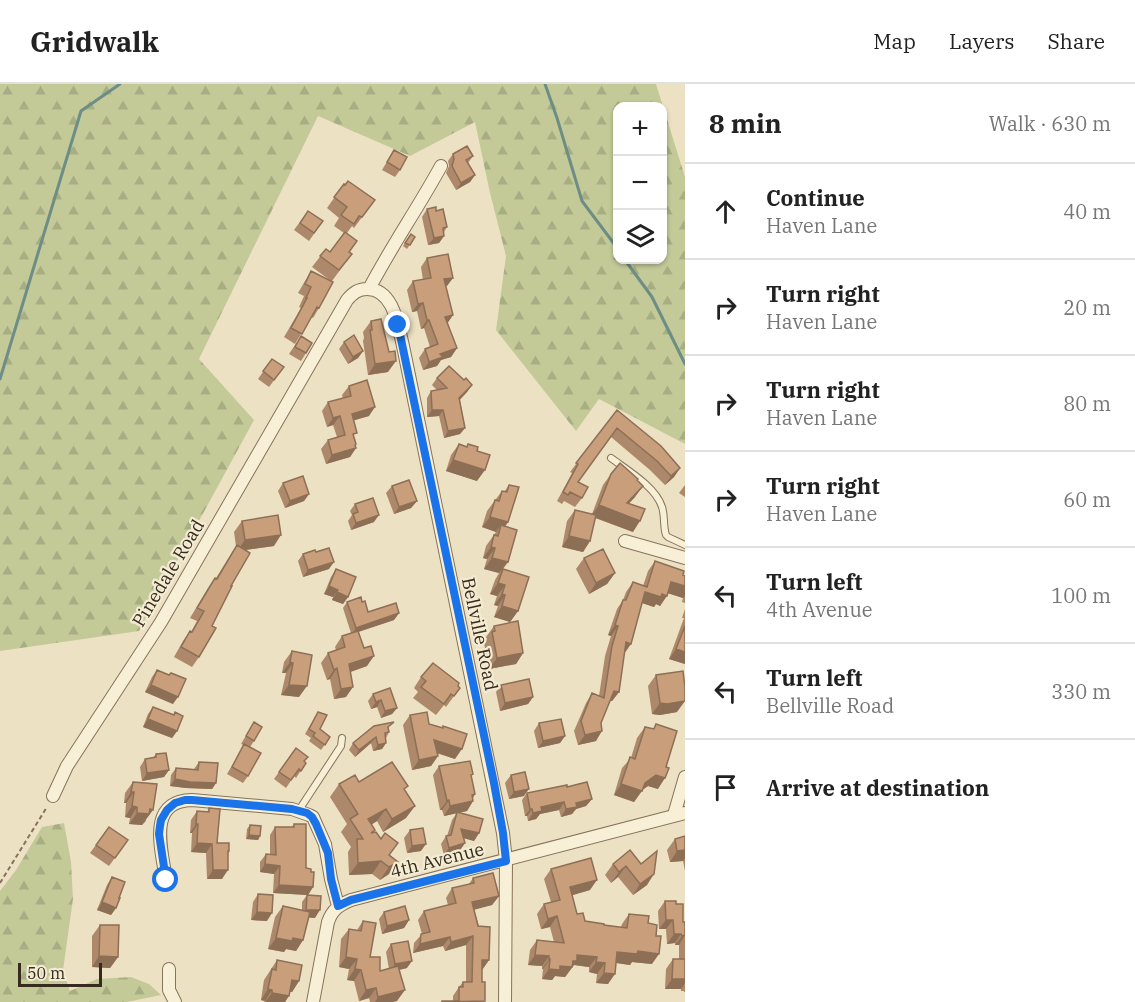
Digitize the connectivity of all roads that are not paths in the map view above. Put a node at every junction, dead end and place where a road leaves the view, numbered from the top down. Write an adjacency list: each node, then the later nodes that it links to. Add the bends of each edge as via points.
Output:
1 (441, 166): 2 (street)
2 (369, 289): 9 (street, Pinedale Road, via 356,292 347,300 161,622 67,766); 12 (street, Bellville Road, via 385,297 398,325 494,783)
3 (611, 458): 5 (lane, via 655,494 663,508 664,532)
4 (625, 541): 6 (street)
5 (685, 545)
6 (685, 558)
7 (342, 738): 10 (lane)
8 (685, 777): 11 (street)
9 (53, 796)
10 (299, 810): 13 (street, via 218,801 175,803 161,820 159,834); 14 (street, via 312,817 326,844)
11 (679, 814): 12 (street, 4th Avenue)
12 (506, 861): 14 (street, 4th Avenue); 18 (street, Bellville Road)
13 (166, 880)
14 (338, 906): 17 (street, via 328,922)
15 (169, 969): 16 (street, via 169,990)
16 (175, 1002)
17 (313, 1002)
18 (505, 1002)

